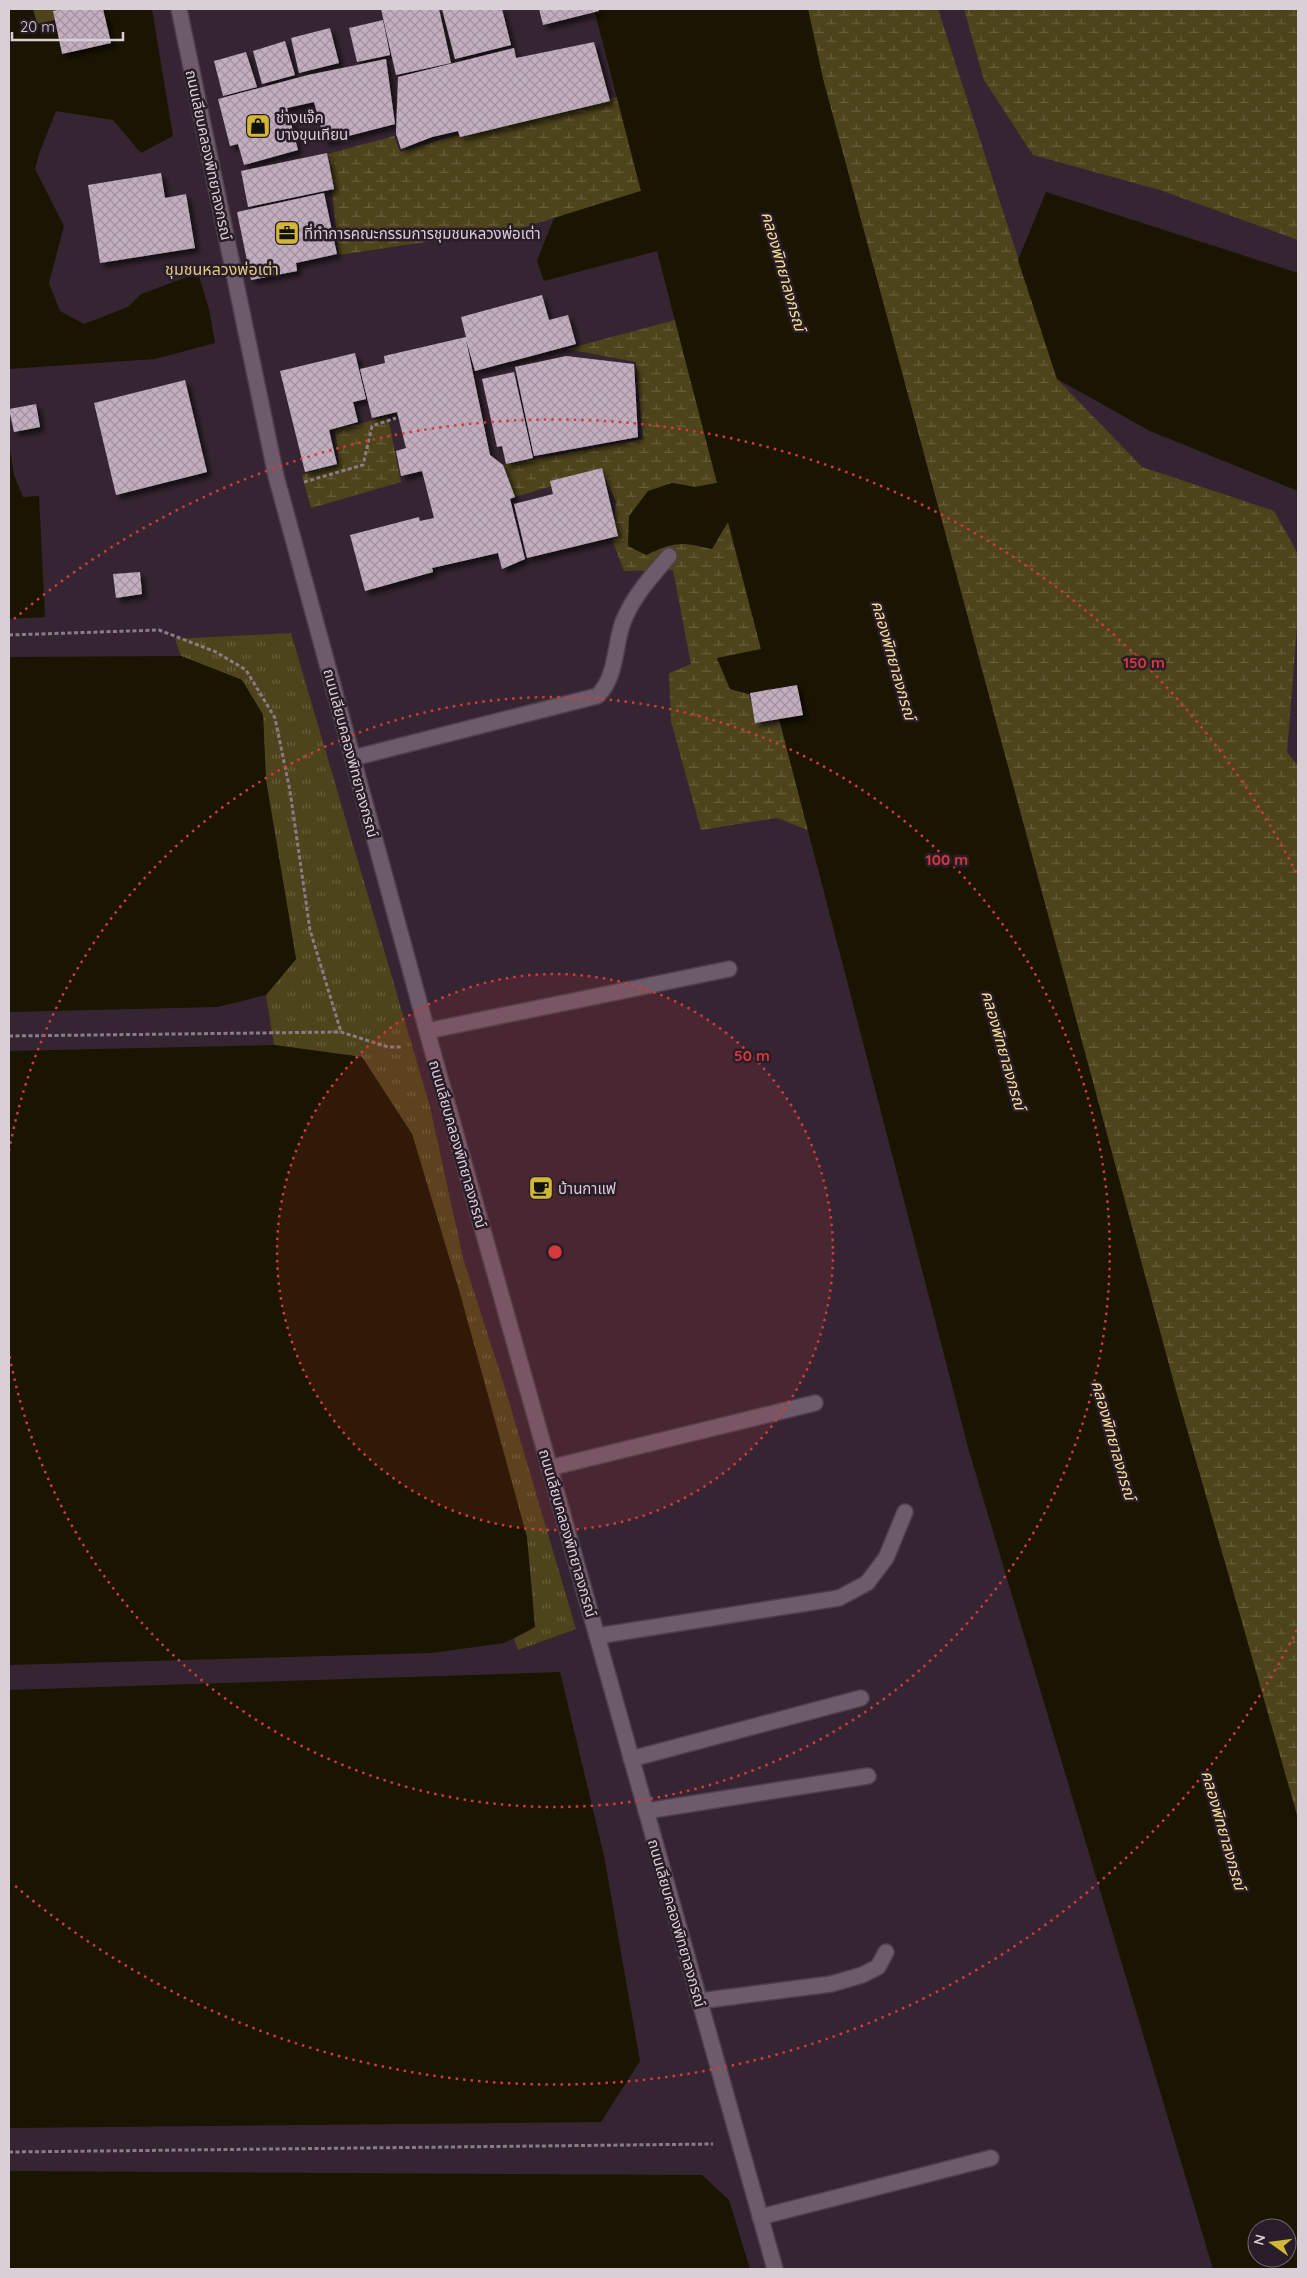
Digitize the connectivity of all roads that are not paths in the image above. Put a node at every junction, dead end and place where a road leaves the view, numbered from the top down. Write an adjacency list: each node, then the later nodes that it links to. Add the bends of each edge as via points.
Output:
1 (179, 9): 3 (main road, ถนนเลียบคลองพิทยาลงกรณ์, via 276,476)
2 (669, 556): 3 (main road, via 637,594 624,622 606,687 597,696)
3 (353, 758): 5 (main road, ถนนเลียบคลองพิทยาลงกรณ์)
4 (729, 969): 5 (main road)
5 (429, 1038): 7 (main road, ถนนเลียบคลองพิทยาลงกรณ์)
6 (816, 1403): 7 (main road)
7 (549, 1468): 9 (main road, ถนนเลียบคลองพิทยาลงกรณ์)
8 (905, 1512): 9 (main road, via 886,1558 867,1583 839,1598)
9 (597, 1636): 11 (main road, ถนนเลียบคลองพิทยาลงกรณ์)
10 (861, 1698): 11 (main road)
11 (631, 1760): 13 (main road, ถนนเลียบคลองพิทยาลงกรณ์)
12 (868, 1776): 13 (main road)
13 (646, 1812): 15 (main road, ถนนเลียบคลองพิทยาลงกรณ์)
14 (886, 1952): 15 (main road, via 878,1966 862,1975 832,1984)
15 (699, 2001): 17 (main road, ถนนเลียบคลองพิทยาลงกรณ์)
16 (991, 2158): 17 (main road)
17 (760, 2217): 18 (main road, ถนนเลียบคลองพิทยาลงกรณ์)
18 (775, 2269)

